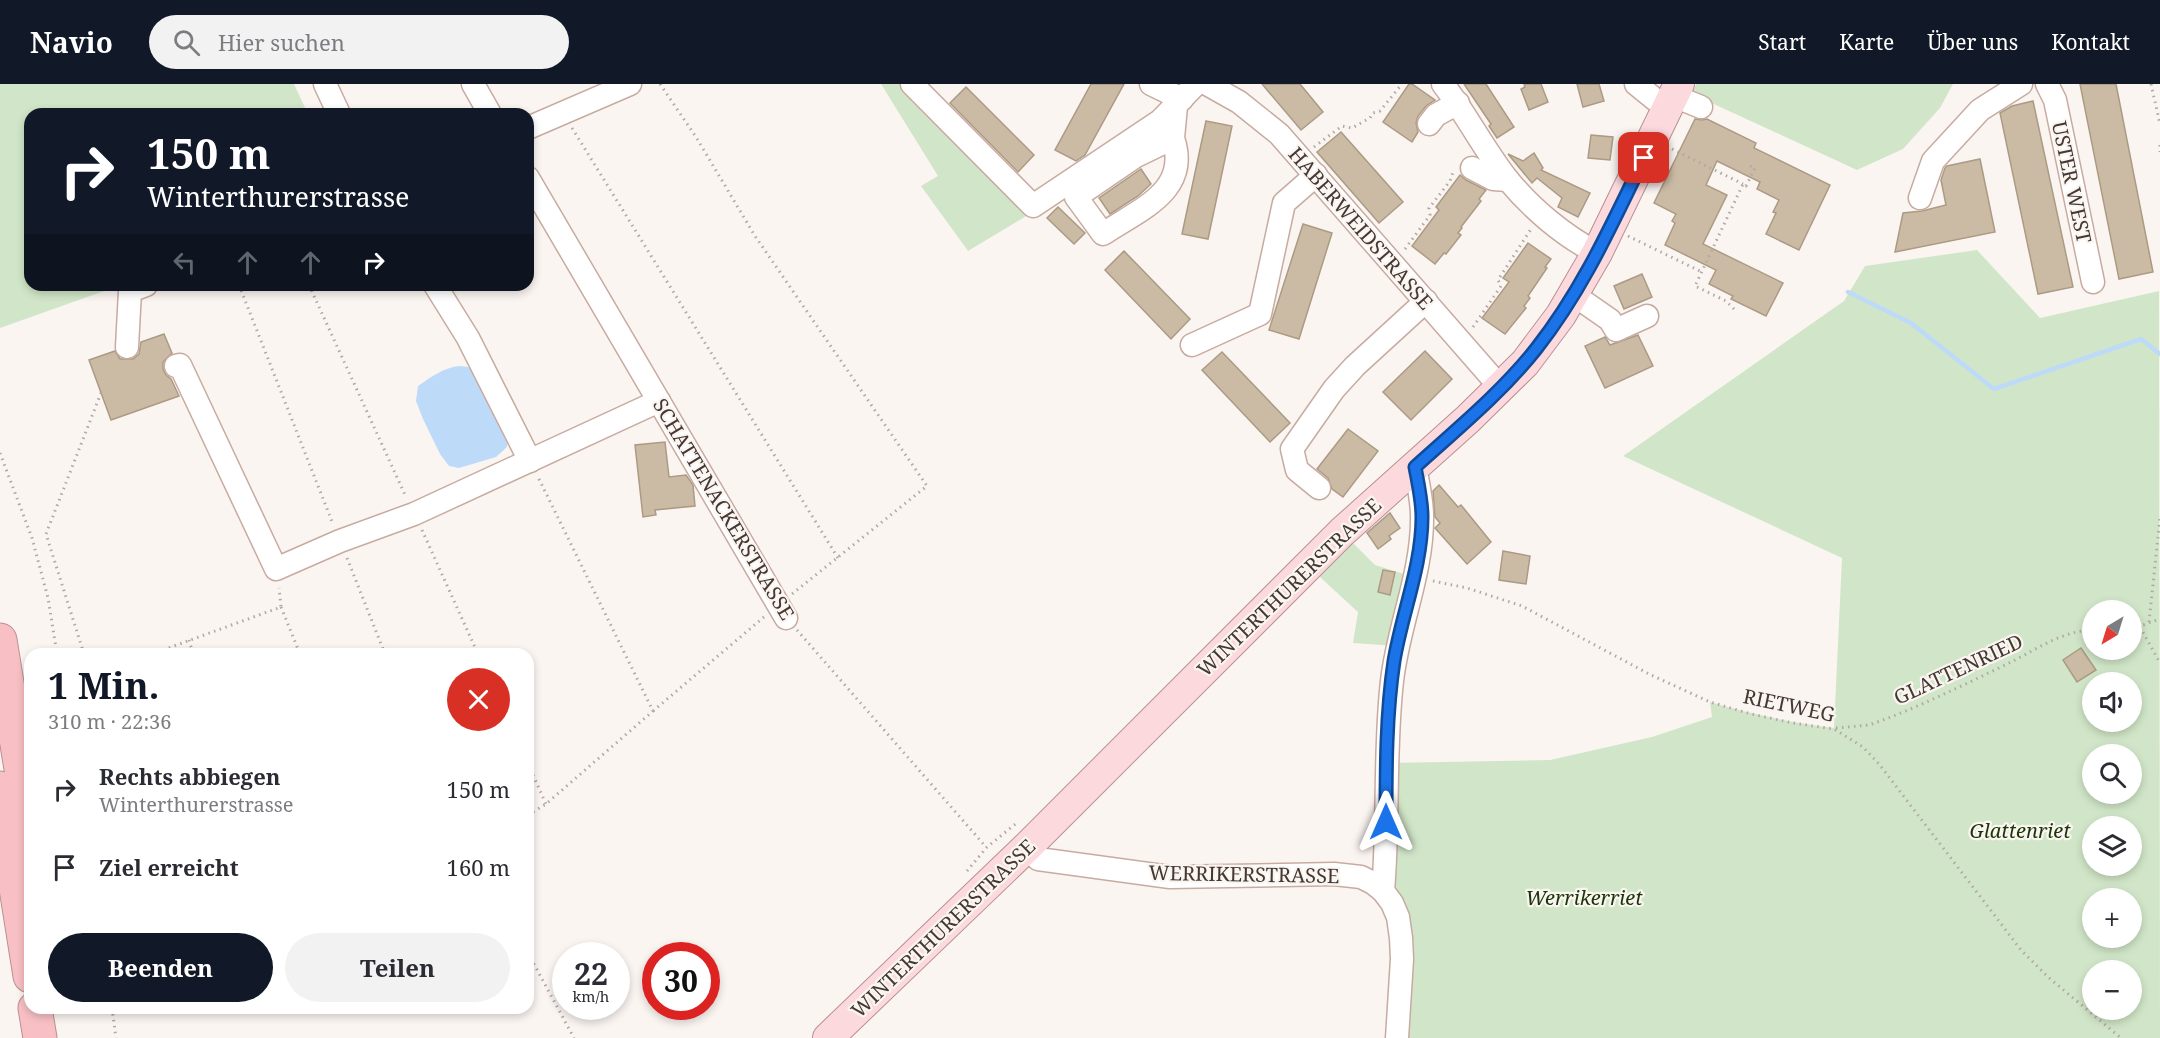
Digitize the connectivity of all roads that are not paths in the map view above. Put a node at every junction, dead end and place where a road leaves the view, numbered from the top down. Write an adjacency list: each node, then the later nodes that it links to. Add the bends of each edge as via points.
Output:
1 (325, 84): 16 (street)
2 (473, 84): 17 (street)
3 (630, 84): 11 (street)
4 (912, 84): 12 (street, via 1033,206 1160,121)
5 (1152, 84): 12 (street)
6 (1207, 84): 22 (street, HABERWEIDSTRASSE, via 1258,115)
7 (1443, 84): 14 (street)
8 (1636, 84): 13 (street, via 1657,101)
9 (2021, 84): 25 (street, via 1980,110 1933,161)
10 (2047, 84): 27 (street, USTER WEST, via 2055,100)
11 (607, 89): 19 (street)
12 (1185, 96): 20 (street)
13 (1674, 96): 15 (street); 26 (main road, WINTERTHURERSTRASSE)
14 (1458, 104): 18 (street, via 1436,115); 23 (street)
15 (1701, 107)
16 (336, 108)
17 (482, 108)
18 (1429, 124)
19 (534, 125)
20 (1173, 138): 20 (street, via 1136,156 1076,197 1103,234 1165,193 1176,173)
21 (1464, 167): 23 (street, via 1493,179)
22 (1316, 175): 31 (street, HABERWEIDSTRASSE); 33 (street, via 1284,203 1260,314)
23 (1508, 180): 26 (street, via 1570,237)
24 (534, 188): 37 (street, SCHATTENACKERSTRASSE)
25 (1920, 198)
26 (1604, 240): 30 (main road, WINTERTHURERSTRASSE)
27 (2093, 282)
28 (130, 291): 34 (street)
29 (439, 291): 38 (street, via 468,338)
30 (1574, 295): 32 (street, via 1610,320 1616,330); 36 (main road, WINTERTHURERSTRASSE, via 1537,348)
31 (1426, 301): 36 (street, HABERWEIDSTRASSE); 40 (street, via 1334,389 1292,449 1297,471)
32 (1647, 316)
33 (1192, 345)
34 (127, 347)
35 (176, 366): 38 (street, via 180,365 276,568 414,514)
36 (1501, 388): 39 (main road, WINTERTHURERSTRASSE)
37 (660, 401): 38 (street); 41 (street, SCHATTENACKERSTRASSE)
38 (530, 461)
39 (1415, 467): 45 (main road, WINTERTHURERSTRASSE, via 1342,532); 46 (street, via 1422,515 1421,543 1397,646 1390,701)
40 (1319, 488)
41 (782, 611)
42 (0, 639): 43 (highway)
43 (24, 787)
44 (0, 788): 47 (highway)
45 (1027, 847): 46 (street, WERRIKERSTRASSE, via 1038,860 1170,877 1348,875 1361,877); 54 (main road, WINTERTHURERSTRASSE)
46 (1383, 891): 55 (street, via 1398,917 1401,938)
47 (24, 938)
48 (35, 1014): 51 (highway)
49 (36, 1014): 52 (highway)
50 (58, 1014): 53 (highway)
51 (35, 1038)
52 (40, 1038)
53 (62, 1038)
54 (828, 1038)
55 (1397, 1038)

